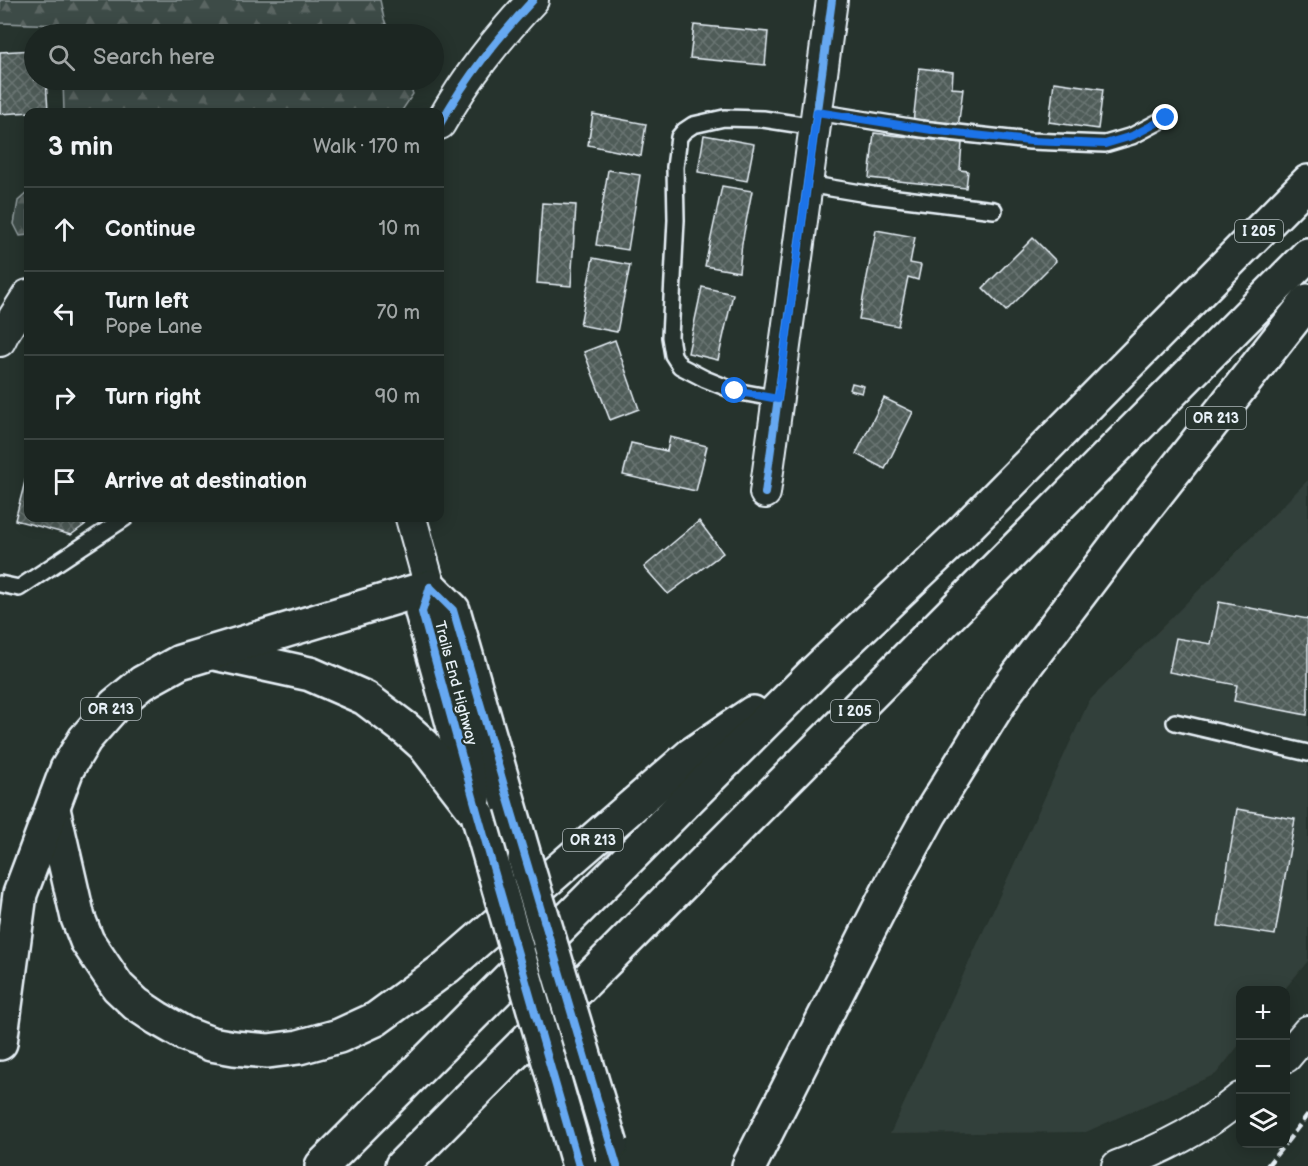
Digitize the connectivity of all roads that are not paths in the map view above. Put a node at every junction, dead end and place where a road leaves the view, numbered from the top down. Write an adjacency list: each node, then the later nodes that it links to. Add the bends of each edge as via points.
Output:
1 (533, 0): 3 (street, via 492,45)
2 (832, 0): 5 (street)
3 (444, 117)
4 (1166, 118): 5 (lane, via 1132,136 1105,144 1030,141)
5 (816, 119): 7 (street); 13 (lane, via 724,118 684,130 676,150 670,337 673,355 680,366 705,379 735,391)
6 (1308, 182): 20 (highway, I 205, via 960,534)
7 (807, 184): 8 (lane); 13 (street)
8 (994, 210)
9 (1308, 255): 31 (highway, I 205)
10 (24, 301): 12 (street)
11 (1308, 301): 33 (highway, OR 213, via 1007,690 895,878)
12 (0, 341)
13 (778, 399): 14 (street)
14 (765, 493)
15 (119, 522): 17 (lane, via 19,588)
16 (412, 522): 18 (street)
17 (0, 584)
18 (430, 587): 19 (highway); 24 (highway, Trails End Highway, via 422,612); 29 (highway, Trails End Highway, bridge, via 453,610)
19 (212, 653): 23 (highway, OR 213, via 180,662 142,683 115,705 85,739 67,769); 24 (highway, OR 213, via 310,674 365,698 424,746)
20 (817, 670): 23 (highway, OR 213, via 691,755 447,967 376,1019 339,1036 298,1047 268,1050 212,1044 157,1018 118,987 87,941 78,918); 30 (highway, I 205)
21 (1175, 722): 22 (lane)
22 (1308, 753)
23 (52, 809): 26 (highway, via 20,894)
24 (478, 815): 32 (highway, Trails End Highway / OR 213, bridge)
25 (1308, 1031): 27 (street)
26 (0, 1043)
27 (1290, 1052)
28 (1236, 1101): 34 (street, via 1178,1140)
29 (614, 1156)
30 (322, 1166)
31 (402, 1166)
32 (579, 1166)
33 (749, 1166)
34 (1117, 1166)

